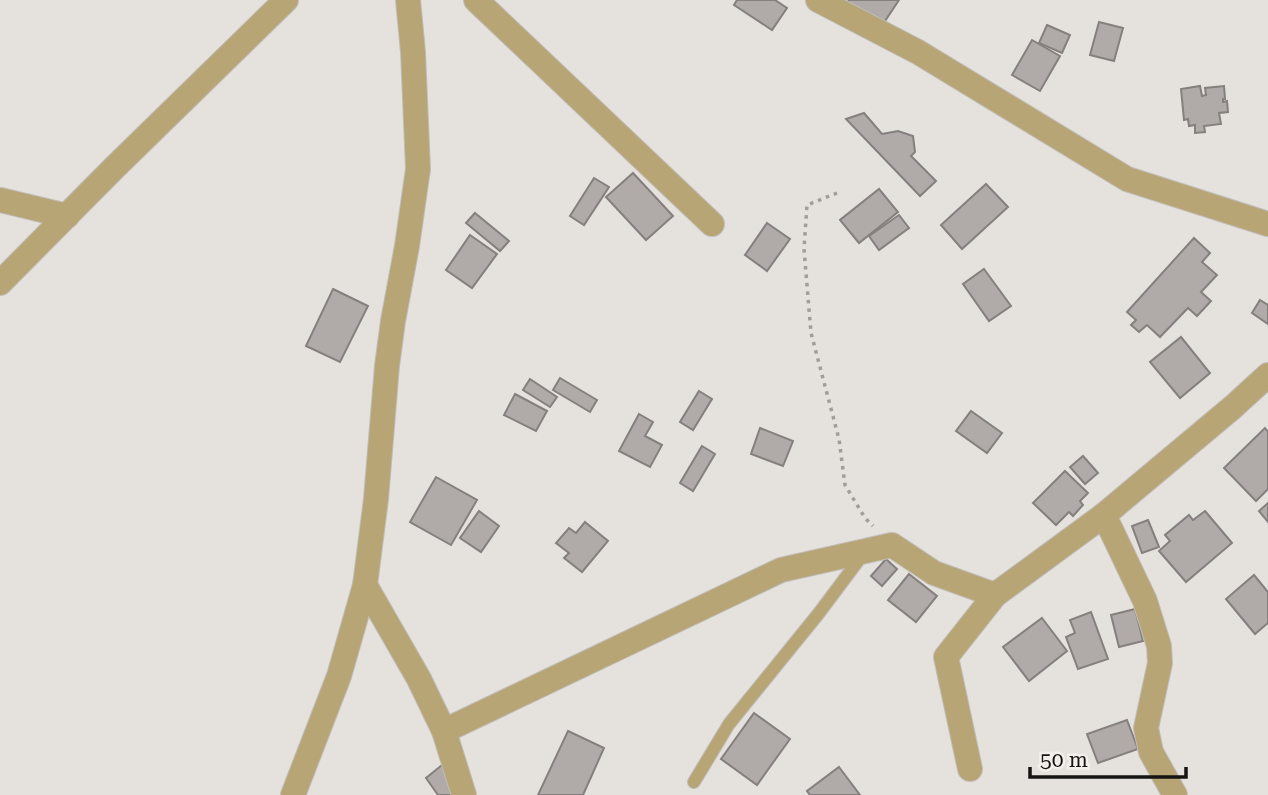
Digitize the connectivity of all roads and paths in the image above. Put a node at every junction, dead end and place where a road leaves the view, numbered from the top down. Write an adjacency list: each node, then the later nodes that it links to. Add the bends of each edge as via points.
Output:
1 (286, 0): 7 (street)
2 (408, 0): 15 (street, via 418,169 387,366)
3 (476, 0): 9 (street)
4 (818, 0): 8 (street, via 918,52 1127,179)
5 (837, 193): 13 (path, via 807,205 804,249 811,333 839,439 845,485 865,519)
6 (0, 200): 7 (street)
7 (67, 216): 10 (street)
8 (1268, 223)
9 (712, 224)
10 (0, 283)
11 (1268, 375): 12 (street)
12 (1104, 515): 16 (street); 22 (street, via 1145,601 1159,646 1160,663 1146,728 1152,752)
13 (892, 545): 14 (street); 16 (street, via 934,573)
14 (866, 550): 17 (street, via 781,570); 19 (lane, via 729,724)
15 (365, 585): 17 (street); 20 (street, via 339,676)
16 (995, 595): 18 (street, via 946,657)
17 (444, 731): 21 (street)
18 (970, 769)
19 (694, 782)
20 (293, 795)
21 (464, 795)
22 (1175, 795)

